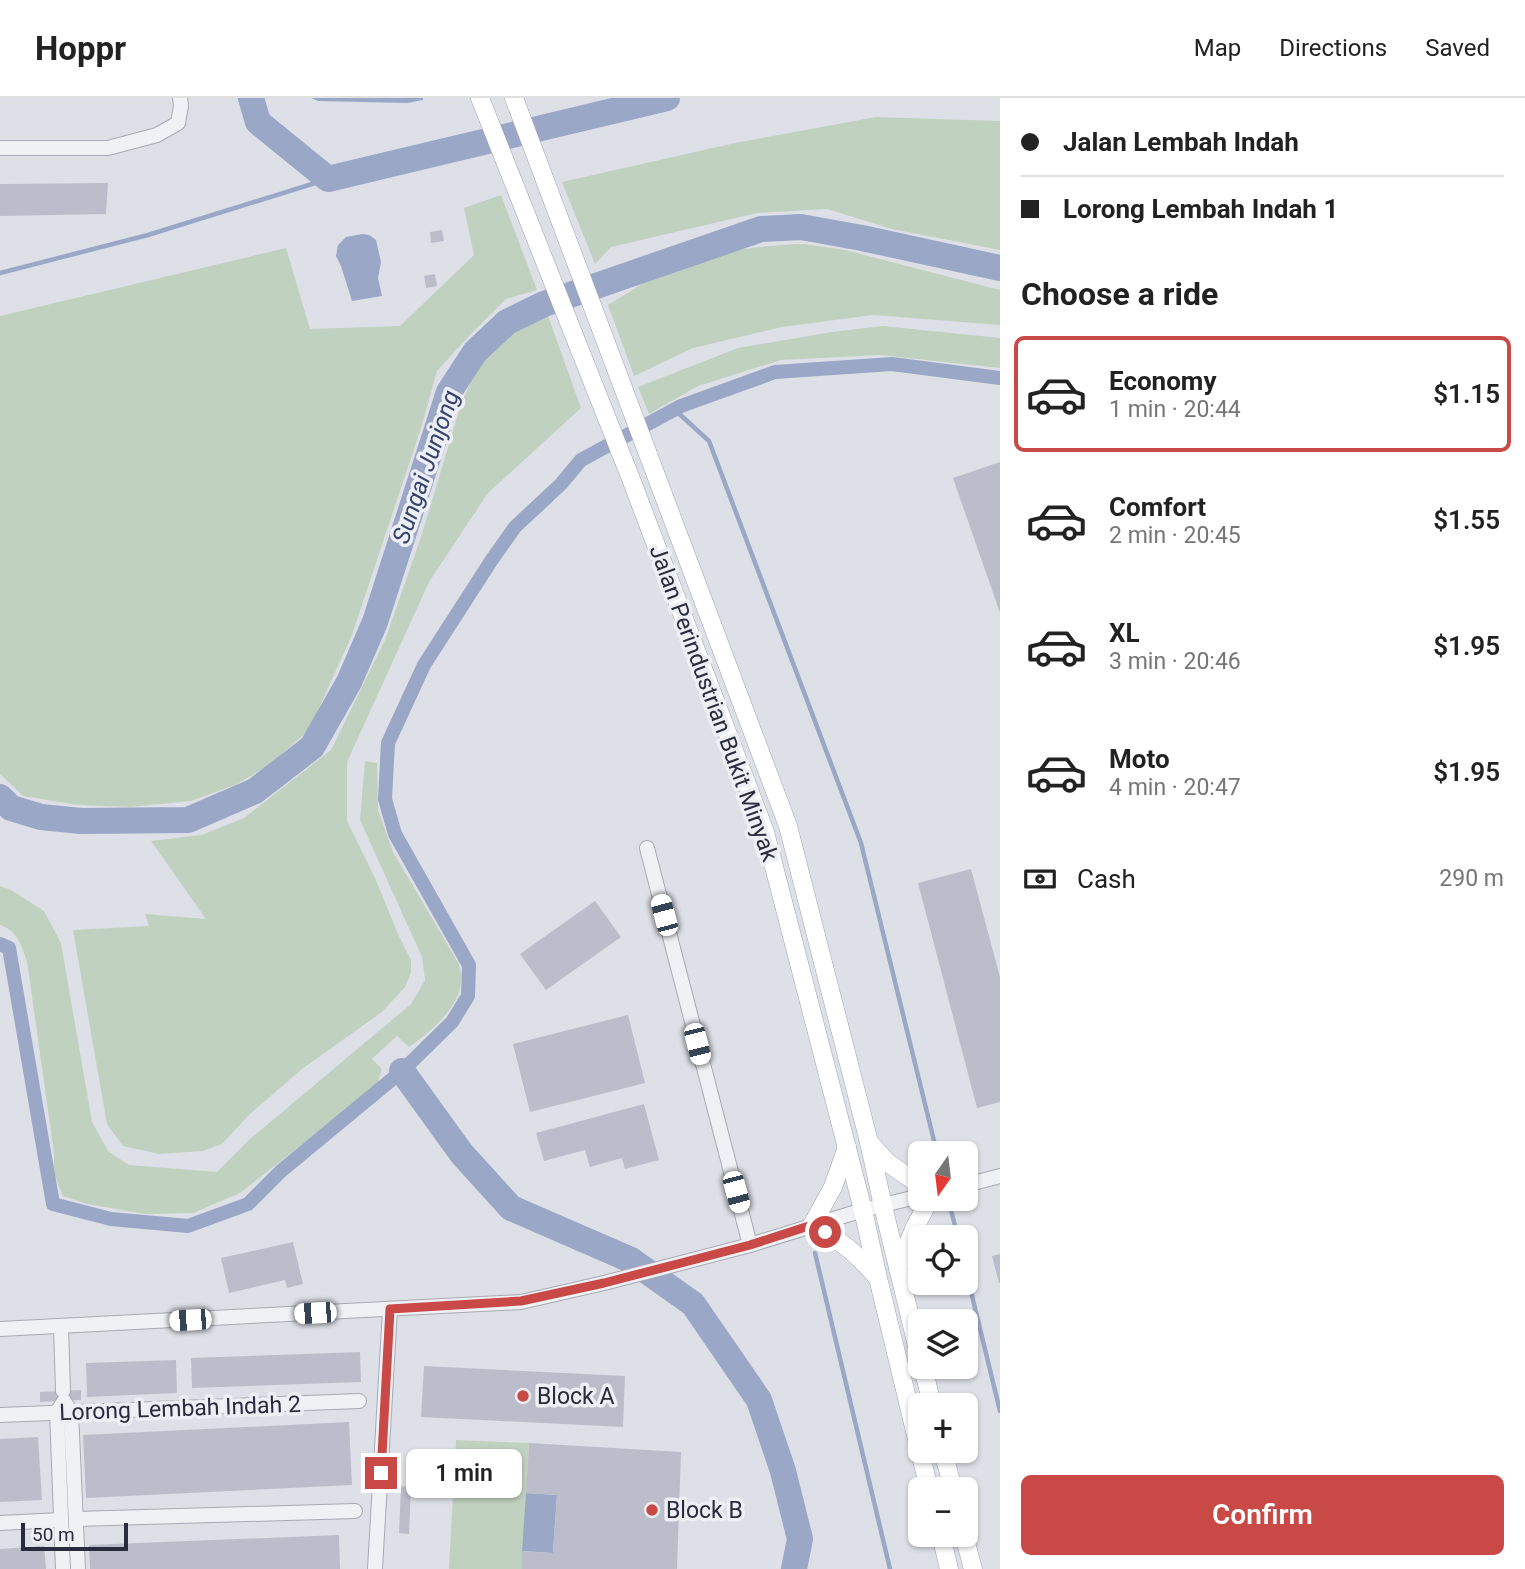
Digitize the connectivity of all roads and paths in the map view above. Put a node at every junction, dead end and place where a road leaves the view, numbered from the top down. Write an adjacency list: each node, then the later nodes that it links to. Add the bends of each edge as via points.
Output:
1 (480, 98): 7 (main road, Jalan Perindustrian Bukit Minyak, via 765,832)
2 (514, 98): 6 (main road, Jalan Perindustrian Bukit Minyak, via 788,827)
3 (181, 102): 4 (street, via 178,123 157,135 108,148)
4 (0, 148)
5 (647, 848): 16 (street)
6 (869, 1142): 9 (main road); 12 (main road, Jalan Perindustrian Bukit Minyak)
7 (847, 1147): 13 (main road, Jalan Perindustrian Bukit Minyak); 15 (main road, via 834,1187)
8 (1000, 1176): 10 (street)
9 (908, 1177)
10 (978, 1182)
11 (908, 1199): 12 (street)
12 (883, 1206): 13 (street); 17 (main road, Jalan Perindustrian Bukit Minyak)
13 (863, 1210): 15 (street); 18 (main road, Jalan Perindustrian Bukit Minyak)
14 (924, 1211): 17 (main road)
15 (812, 1225): 16 (street); 18 (main road, via 852,1251)
16 (750, 1245): 19 (street, via 521,1301)
17 (898, 1268): 20 (main road, Jalan Perindustrian Bukit Minyak)
18 (878, 1278): 27 (main road, Jalan Perindustrian Bukit Minyak)
19 (390, 1309): 21 (street); 36 (street)
20 (908, 1309)
21 (61, 1326): 22 (street); 23 (street)
22 (0, 1328)
23 (63, 1391)
24 (359, 1401): 25 (street, Lorong Lembah Indah 2)
25 (64, 1412): 26 (street, Lorong Lembah Indah 2); 29 (street); 30 (street)
26 (0, 1415)
27 (926, 1477)
28 (355, 1511): 30 (street)
29 (61, 1520): 31 (street); 34 (street)
30 (76, 1520): 35 (street)
31 (0, 1523)
32 (943, 1547): 37 (main road)
33 (967, 1547): 38 (main road)
34 (63, 1569)
35 (78, 1569)
36 (375, 1569)
37 (949, 1569)
38 (972, 1569)

